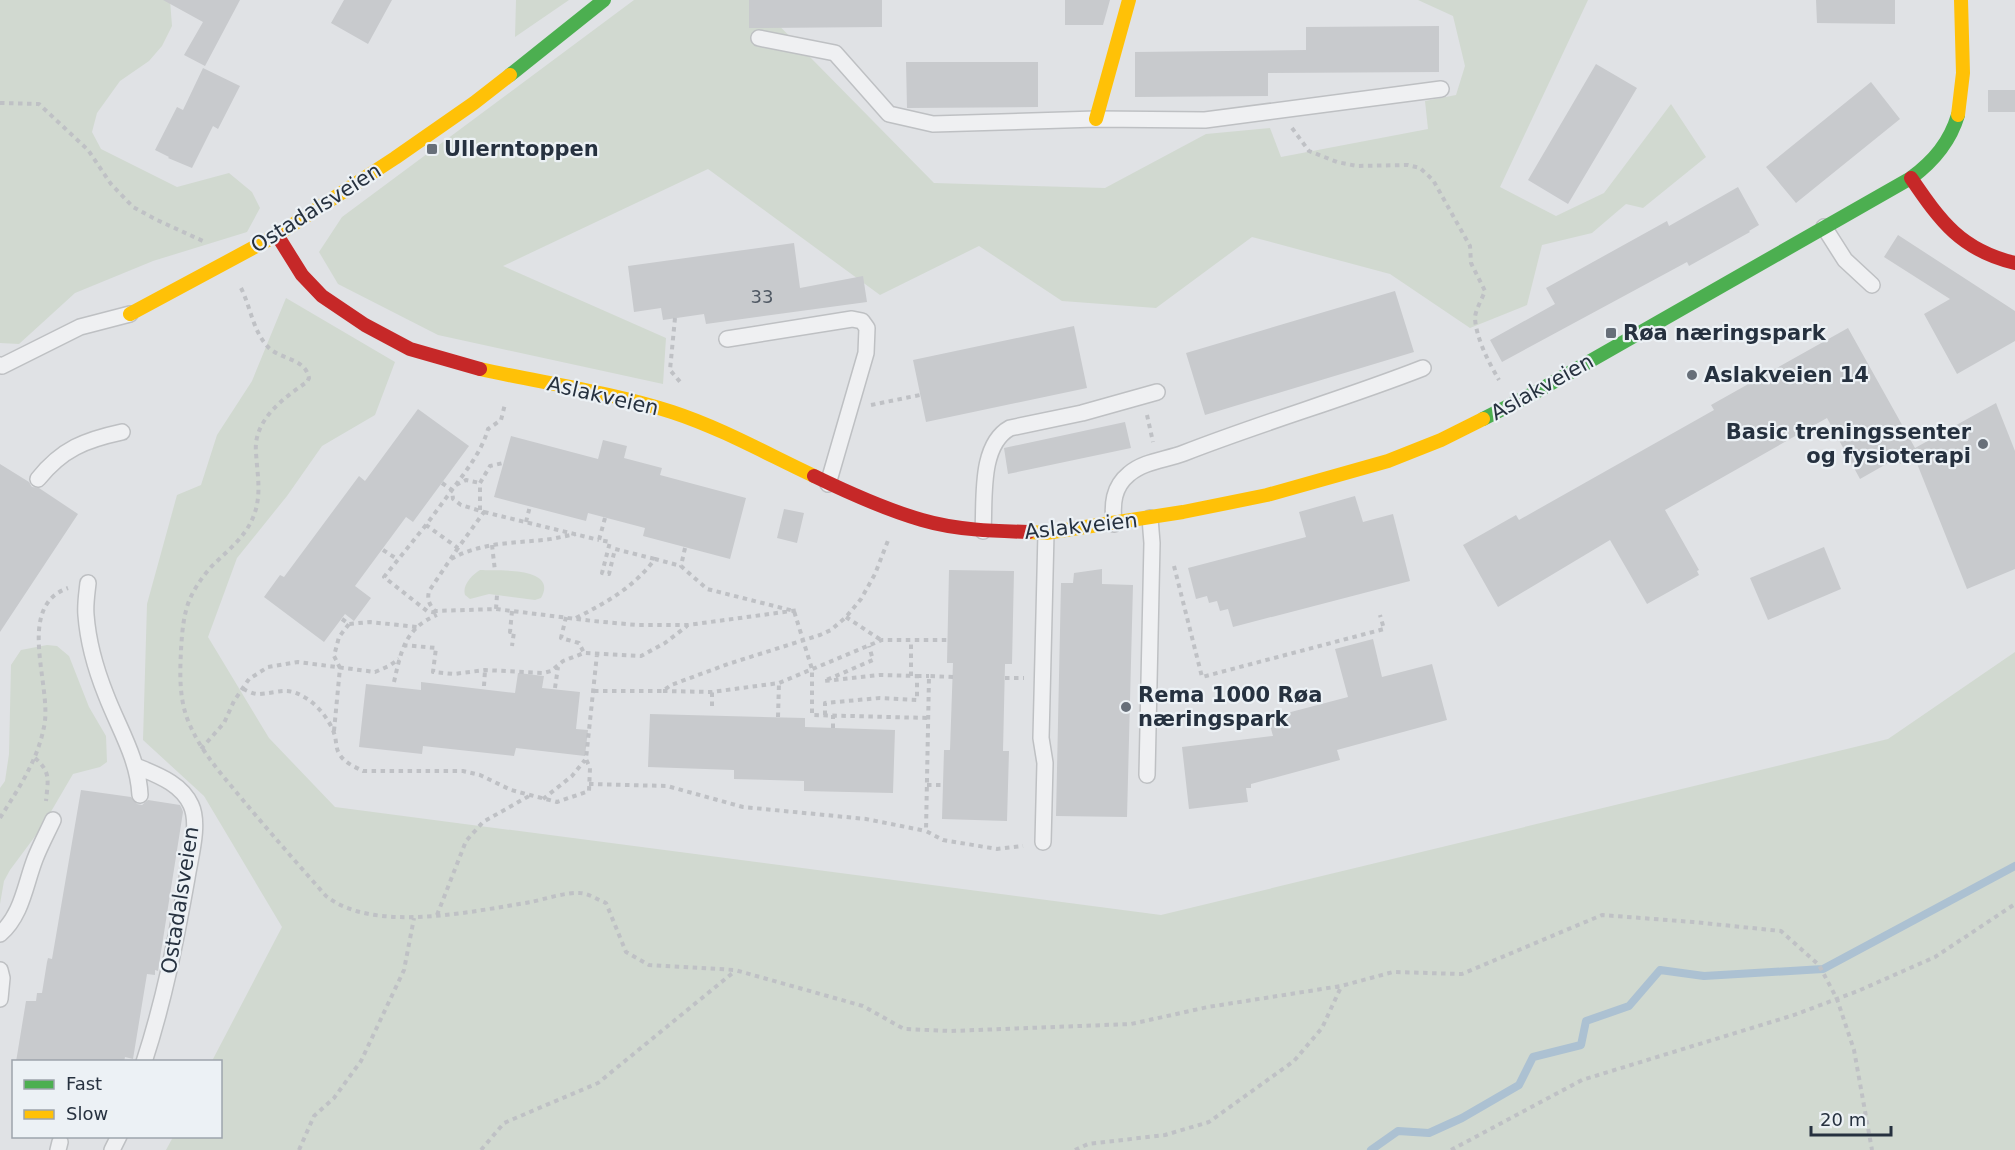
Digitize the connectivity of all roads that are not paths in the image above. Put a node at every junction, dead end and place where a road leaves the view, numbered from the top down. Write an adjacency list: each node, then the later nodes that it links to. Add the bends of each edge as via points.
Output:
1 (604, 0): 9 (street, Ostadalsveien, via 474,103)
2 (1129, 0): 6 (street)
3 (1961, 0): 7 (street, Aslakveien, via 1959,116 1943,148)
4 (759, 38): 6 (lane, via 835,53 889,114 933,124)
5 (1442, 89): 6 (lane, via 1205,120)
6 (1095, 119)
7 (1911, 178): 8 (street, Aslakveien); 10 (street, via 1930,207 1964,243 1999,260)
8 (1824, 227): 11 (lane, via 1845,260); 20 (street, Aslakveien, via 1513,404 1441,440 1388,461 1285,491)
9 (277, 235): 12 (street, Ostadalsveien); 19 (street, Aslakveien, via 302,275 322,296 365,326 410,348 463,366 672,412)
10 (2015, 263)
11 (1872, 285)
12 (130, 314): 14 (lane, Ostadalsveien, via 80,327)
13 (726, 339): 19 (lane, via 852,319 862,321 867,328 866,353)
14 (1, 366)
15 (1423, 368): 21 (lane, via 1174,457 1141,465 1116,490 1112,506)
16 (1157, 392): 22 (lane, via 1002,433 993,444 986,467)
17 (122, 432): 18 (lane, via 74,446)
18 (38, 479)
19 (828, 484): 22 (street, Aslakveien, via 879,507 924,521)
20 (1149, 518): 21 (street, Aslakveien); 26 (lane, via 1152,543)
21 (1114, 524): 23 (street, Aslakveien)
22 (983, 531): 23 (street, Aslakveien)
23 (1046, 533): 29 (lane, via 1041,738 1045,763)
24 (88, 583): 25 (lane, via 86,615 90,644)
25 (136, 766): 27 (lane); 33 (lane, Ostadalsveien, via 178,787 192,807 194,819 177,936)
26 (1147, 775)
27 (140, 795)
28 (52, 820): 30 (lane, via 18,910)
29 (1043, 842)
30 (0, 934)
31 (0, 970): 32 (lane)
32 (0, 999)
33 (145, 1060)

